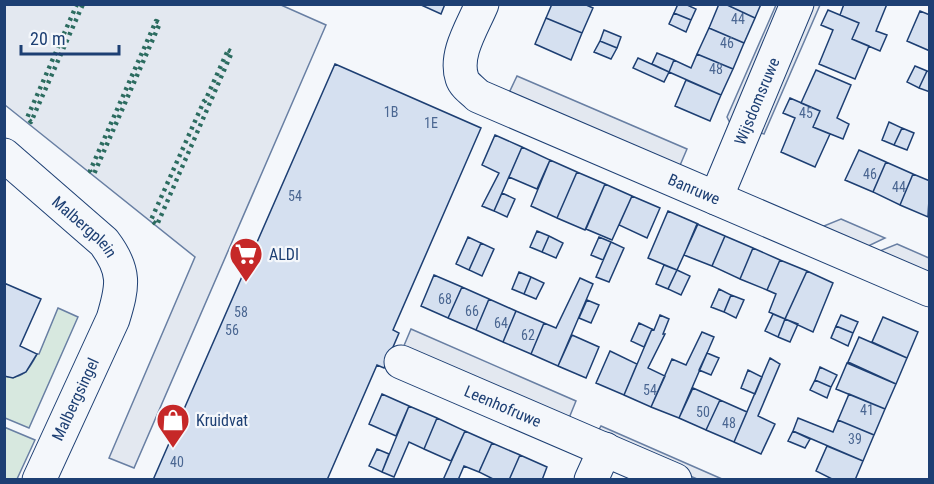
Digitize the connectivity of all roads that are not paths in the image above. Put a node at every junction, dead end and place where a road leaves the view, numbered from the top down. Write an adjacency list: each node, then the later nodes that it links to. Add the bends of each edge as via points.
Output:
1 (482, 4): 4 (street, Banruwe, via 462,52 462,80 478,96)
2 (797, 4): 4 (street, Wijsdomsruwe)
3 (4, 155): 6 (street, Malbergplein, via 113,254 120,269 121,292)
4 (716, 198): 5 (street, Banruwe)
5 (930, 290)
6 (113, 319): 9 (street, Malbergsingel)
7 (401, 362): 8 (street, Leenhofruwe)
8 (605, 449): 10 (street); 11 (street, Leenhofruwe)
9 (39, 480)
10 (591, 480)
11 (675, 480)

